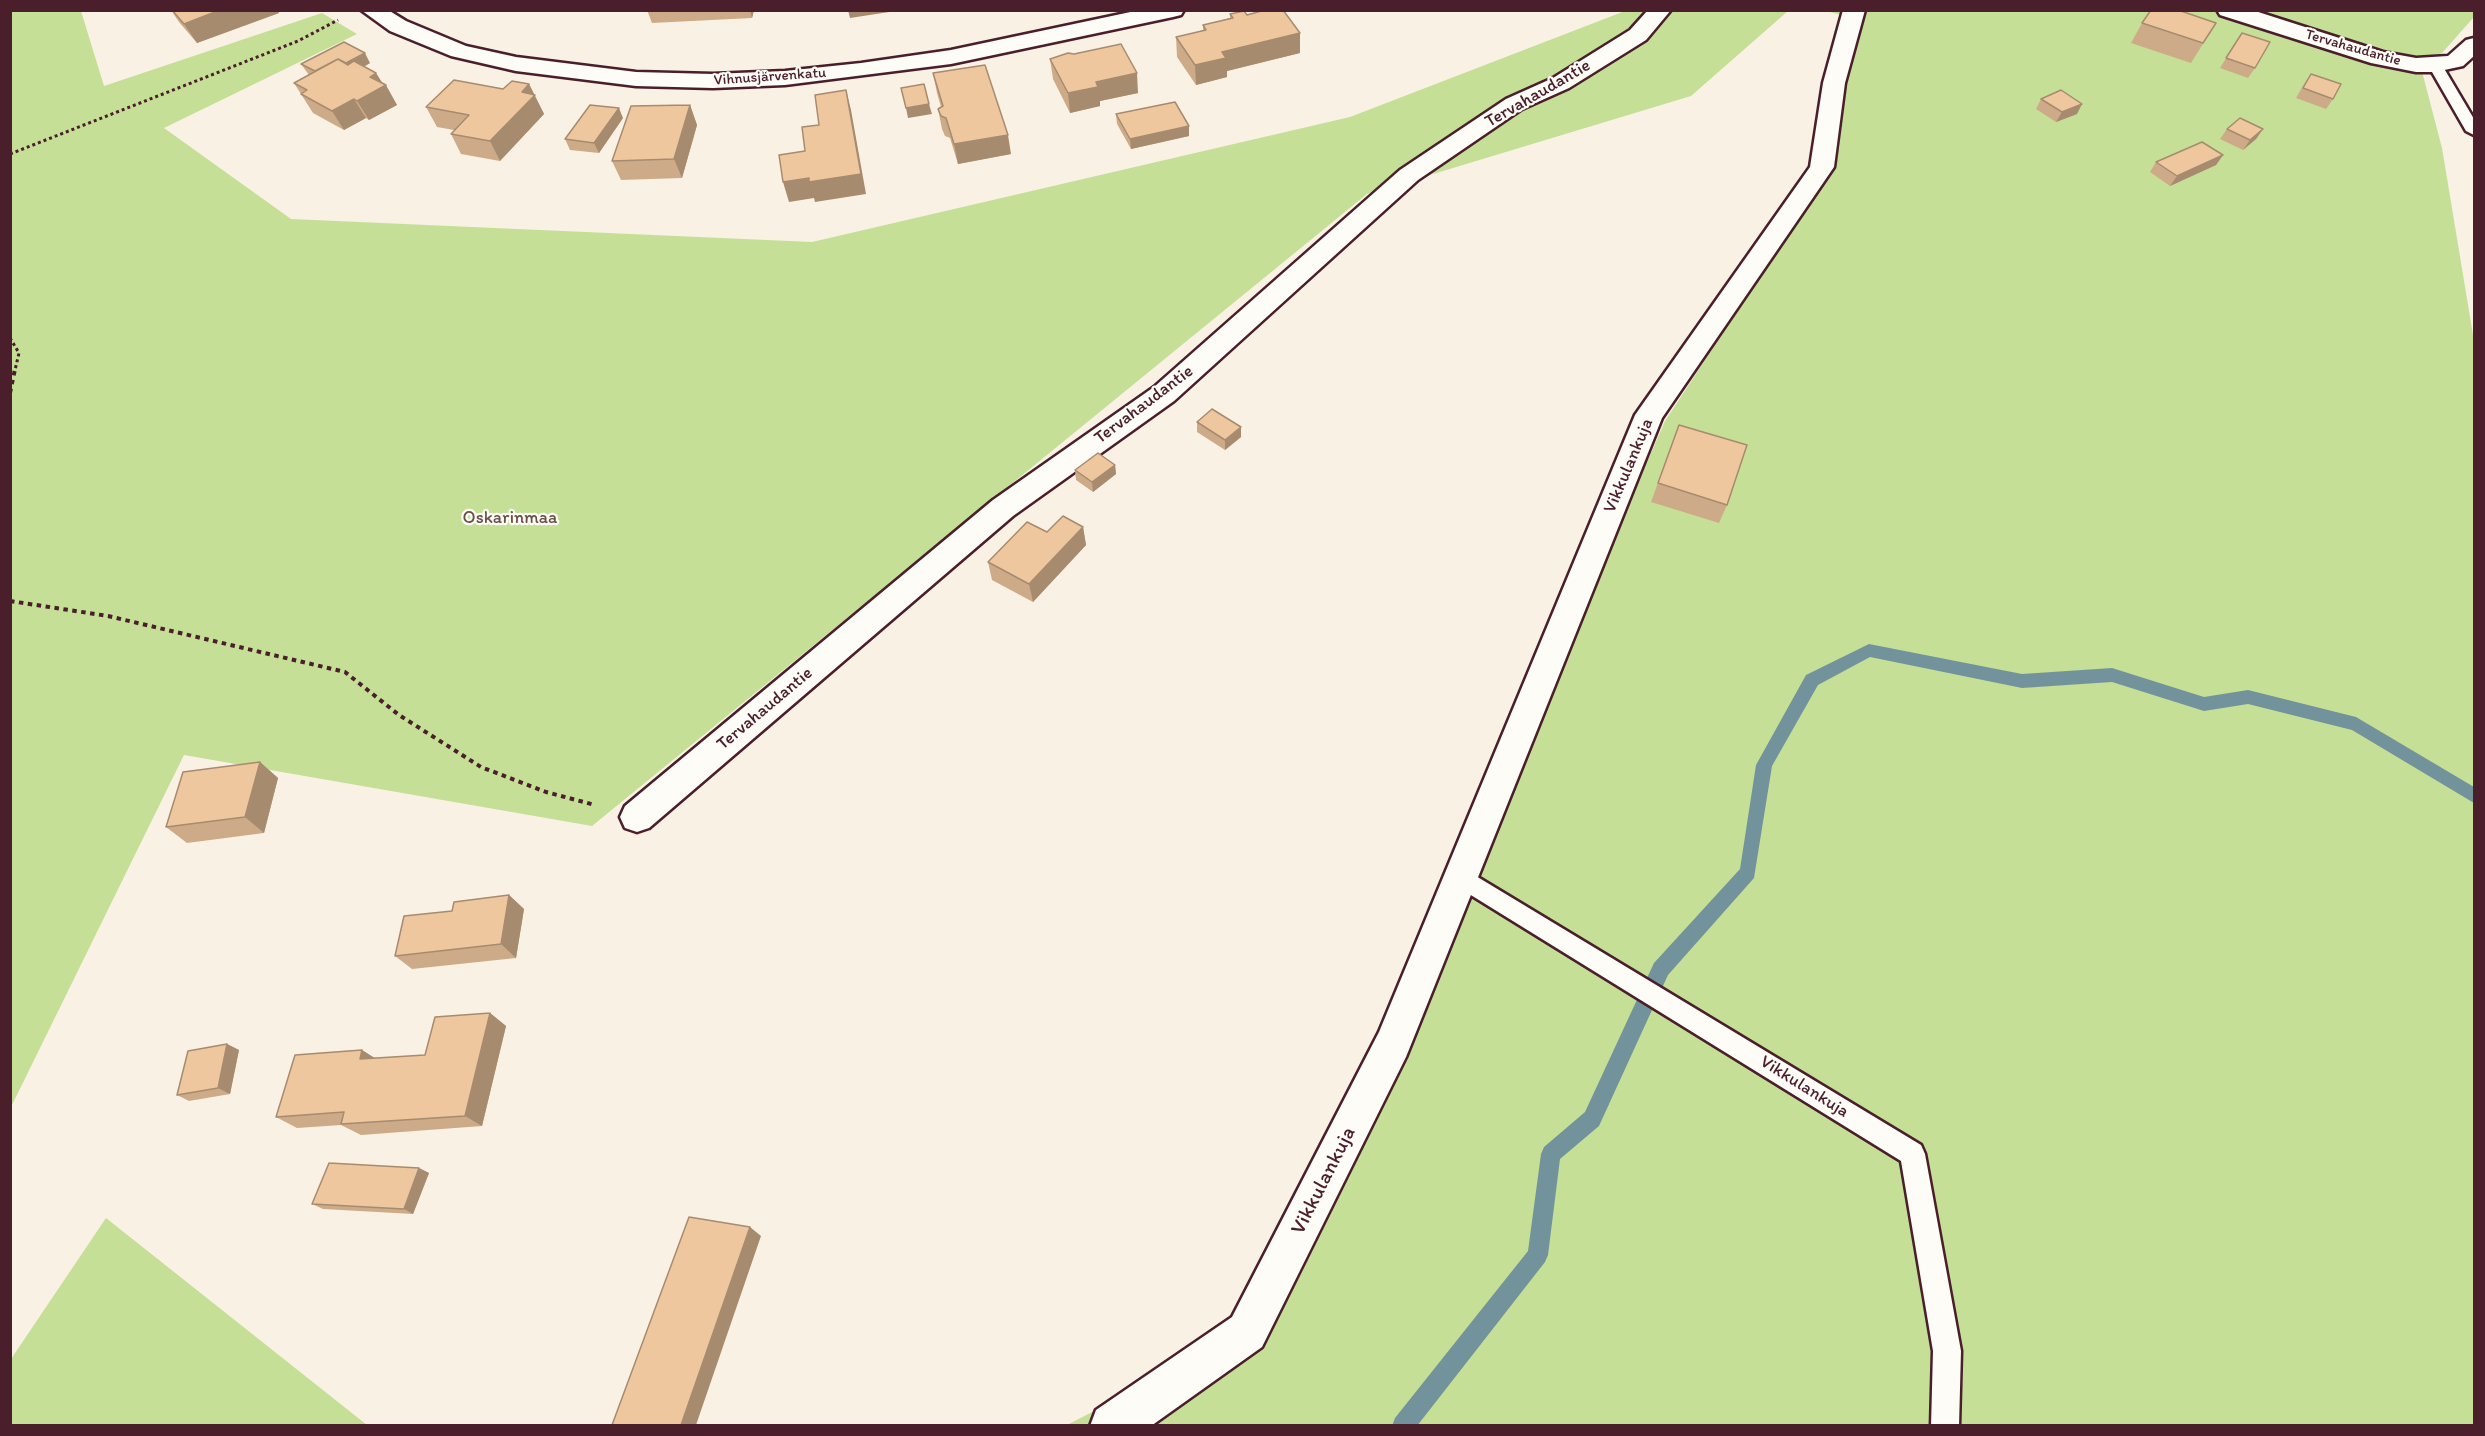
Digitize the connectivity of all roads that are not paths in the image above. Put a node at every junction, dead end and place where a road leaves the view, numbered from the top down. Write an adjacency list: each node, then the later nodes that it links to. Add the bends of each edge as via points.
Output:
1 (372, 10): 2 (street, Vihnusjärvenkatu, via 398,26 459,51 516,64 636,79 713,81 796,77 951,57)
2 (1173, 10)
3 (1660, 10): 9 (street, Tervahaudantie, via 1638,35 1561,83 1514,104 1409,175 1164,394 1003,508)
4 (1854, 10): 10 (street, Vikkulankuja, via 1834,83 1822,167 1650,415)
5 (2228, 10): 7 (street, Tervahaudantie, via 2379,58)
6 (2475, 45): 7 (street, Tervahaudantie, via 2455,61)
7 (2435, 65): 8 (lane)
8 (2475, 131)
9 (636, 817)
10 (1461, 877): 11 (street, Vikkulankuja, via 1393,1044 1247,1332); 12 (lane, Vikkulankuja, via 1912,1154 1947,1351)
11 (1112, 1425)
12 (1945, 1425)

